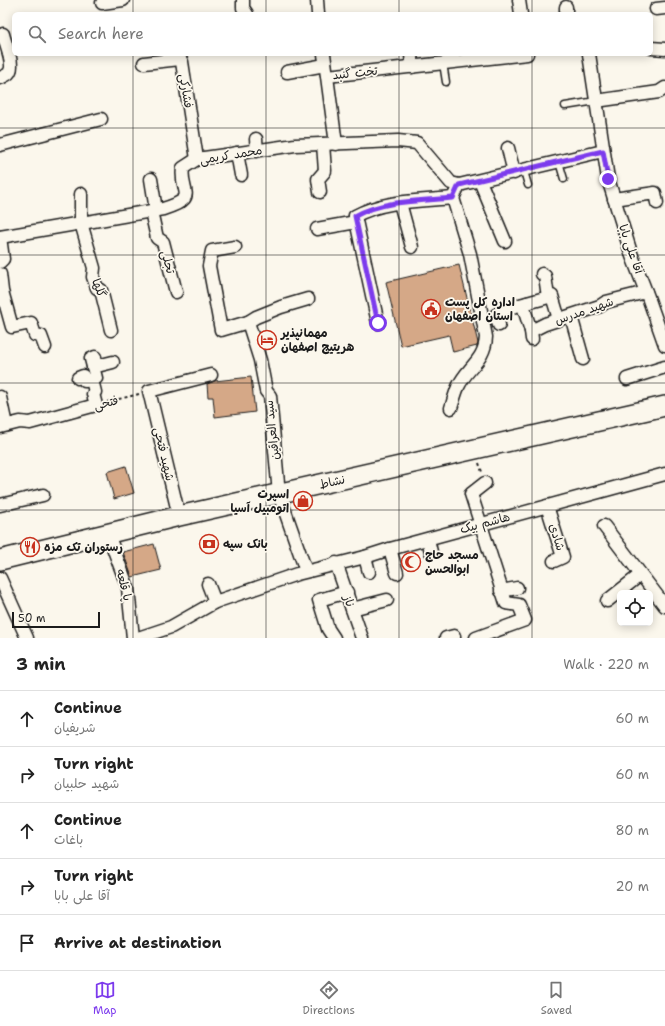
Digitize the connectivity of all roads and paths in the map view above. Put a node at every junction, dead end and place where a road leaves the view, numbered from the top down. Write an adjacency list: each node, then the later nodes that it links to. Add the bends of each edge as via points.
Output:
1 (123, 0): 5 (street)
2 (243, 0): 6 (street)
3 (317, 0): 7 (street)
4 (520, 0): 8 (street)
5 (102, 3)
6 (246, 12)
7 (318, 12)
8 (521, 12)
9 (3, 34): 21 (street, via 12,64)
10 (653, 48): 11 (street)
11 (665, 49)
12 (411, 56): 19 (street)
13 (488, 56): 15 (street, تخت گنبد)
14 (589, 56): 24 (street, آقا علی بابا)
15 (468, 57): 17 (street, تخت گنبد)
16 (144, 63): 35 (street, فشارکی, via 177,59 182,62)
17 (443, 63): 19 (street, تخت گنبد); 22 (lane)
18 (325, 65): 19 (street, تخت گنبد); 20 (street, تخت گنبد); 29 (street)
19 (412, 67)
20 (287, 72)
21 (5, 75)
22 (446, 82)
23 (665, 88): 24 (street, via 659,92)
24 (596, 101): 25 (lane); 33 (street, آقا علی بابا)
25 (565, 106)
26 (101, 119): 30 (street)
27 (256, 138): 32 (street)
28 (323, 144): 29 (street, محمد کریمی); 32 (street, محمد کریمی); 44 (street, via 325,171 318,179)
29 (336, 144): 42 (street, محمد کریمی, via 398,141 417,143 451,183)
30 (0, 145)
31 (508, 148): 37 (street)
32 (257, 151): 34 (street, محمد کریمی)
33 (603, 151): 36 (street); 47 (street, آقا علی بابا)
34 (237, 153): 35 (street, محمد کریمی); 38 (street)
35 (197, 159): 50 (street, محمد کریمی, via 183,168 187,193 184,199 178,204)
36 (559, 162): 37 (street); 39 (lane)
37 (519, 172): 41 (street); 43 (lane)
38 (241, 175)
39 (564, 179)
40 (151, 180): 50 (street, تجلی)
41 (480, 181): 42 (street); 55 (street)
42 (459, 185): 46 (street)
43 (528, 185)
44 (320, 192)
45 (81, 194): 52 (street, گلها)
46 (453, 198): 48 (street); 85 (street, via 470,254 486,347 458,387)
47 (614, 199): 49 (street, via 655,193); 62 (street, آقا علی بابا)
48 (400, 203): 51 (street, via 363,211); 57 (street)
49 (657, 203)
50 (153, 211): 52 (street, محمد کریمی); 61 (street, تجلی, via 157,238 163,242)
51 (355, 219): 53 (street); 69 (street)
52 (80, 223): 54 (street, محمد کریمی); 71 (street, گلها, via 94,268 93,277 97,288 101,290)
53 (317, 229)
54 (0, 237): 58 (street, via 3,259)
55 (505, 241)
56 (236, 246): 68 (street, via 212,251 209,266 220,330)
57 (412, 247)
58 (0, 262)
59 (0, 274): 73 (street, via 12,326 31,323 35,336 41,336)
60 (542, 274): 63 (street, via 546,276)
61 (176, 292)
62 (646, 292): 66 (street, شهید مدرس, via 606,302); 72 (street, آقا علی بابا)
63 (548, 297): 65 (street); 67 (street, via 553,296)
64 (308, 299): 68 (street, via 281,307)
65 (524, 301): 67 (street, شهید مدرس, via 532,335 545,324); 70 (street, via 501,310 502,314 496,315)
66 (571, 316): 67 (street, شهید مدرس); 74 (street)
67 (559, 319)
68 (248, 322): 90 (street, سید العراقین, via 260,360 266,391 270,396)
69 (378, 323)
70 (499, 325)
71 (111, 330)
72 (665, 345)
73 (45, 347)
74 (583, 359)
75 (113, 362): 80 (street, via 94,362 96,378)
76 (665, 367): 79 (street)
77 (211, 375): 81 (street)
78 (78, 378): 80 (street, via 83,376 85,381)
79 (627, 379)
80 (92, 380): 83 (street)
81 (149, 391): 83 (path, فتحی); 94 (street, شهید فتحی)
82 (0, 397): 86 (street)
83 (96, 405): 86 (street, فتحی, via 30,423 20,422)
84 (665, 406): 87 (main road, نشاط)
85 (451, 408)
86 (3, 426)
87 (475, 450): 89 (path); 90 (main road, نشاط)
88 (665, 474): 93 (street, هاشم بیک)
89 (485, 483): 95 (street, via 470,494)
90 (279, 494): 94 (main road, نشاط); 105 (street)
91 (43, 495): 92 (street)
92 (0, 505)
93 (548, 506): 95 (street, هاشم بیک); 103 (street, شادی, via 563,557)
94 (179, 516): 97 (main road, نشاط)
95 (480, 524): 98 (street, هاشم بیک); 112 (street)
96 (604, 526): 108 (street)
97 (108, 534): 102 (main road, نشاط); 121 (street, پا قلعه, via 128,588)
98 (428, 538): 99 (street, هاشم بیک); 100 (street)
99 (390, 549): 101 (street, هاشم بیک); 107 (street)
100 (431, 552)
101 (365, 557): 104 (street, هاشم بیک); 106 (street)
102 (0, 560)
103 (554, 561)
104 (336, 563): 105 (street, هاشم بیک); 113 (street, ناز)
105 (306, 571): 116 (street, هاشم بیک)
106 (369, 572)
107 (397, 573)
108 (640, 575): 115 (street); 117 (street)
109 (0, 578): 120 (street)
110 (208, 584): 116 (street)
111 (517, 588): 112 (street)
112 (501, 591): 127 (street, via 506,603 519,605 525,620)
113 (347, 592): 118 (street, ناز); 123 (street, via 319,600 328,629)
114 (387, 600): 118 (street)
115 (607, 601)
116 (215, 602): 119 (street, هاشم بیک)
117 (665, 606)
118 (352, 609): 124 (street, ناز)
119 (172, 633): 122 (street, هاشم بیک)
120 (27, 638)
121 (133, 638)
122 (138, 638)
123 (334, 638)
124 (362, 638)
125 (446, 638): 126 (street)
126 (454, 638)
127 (479, 638)

